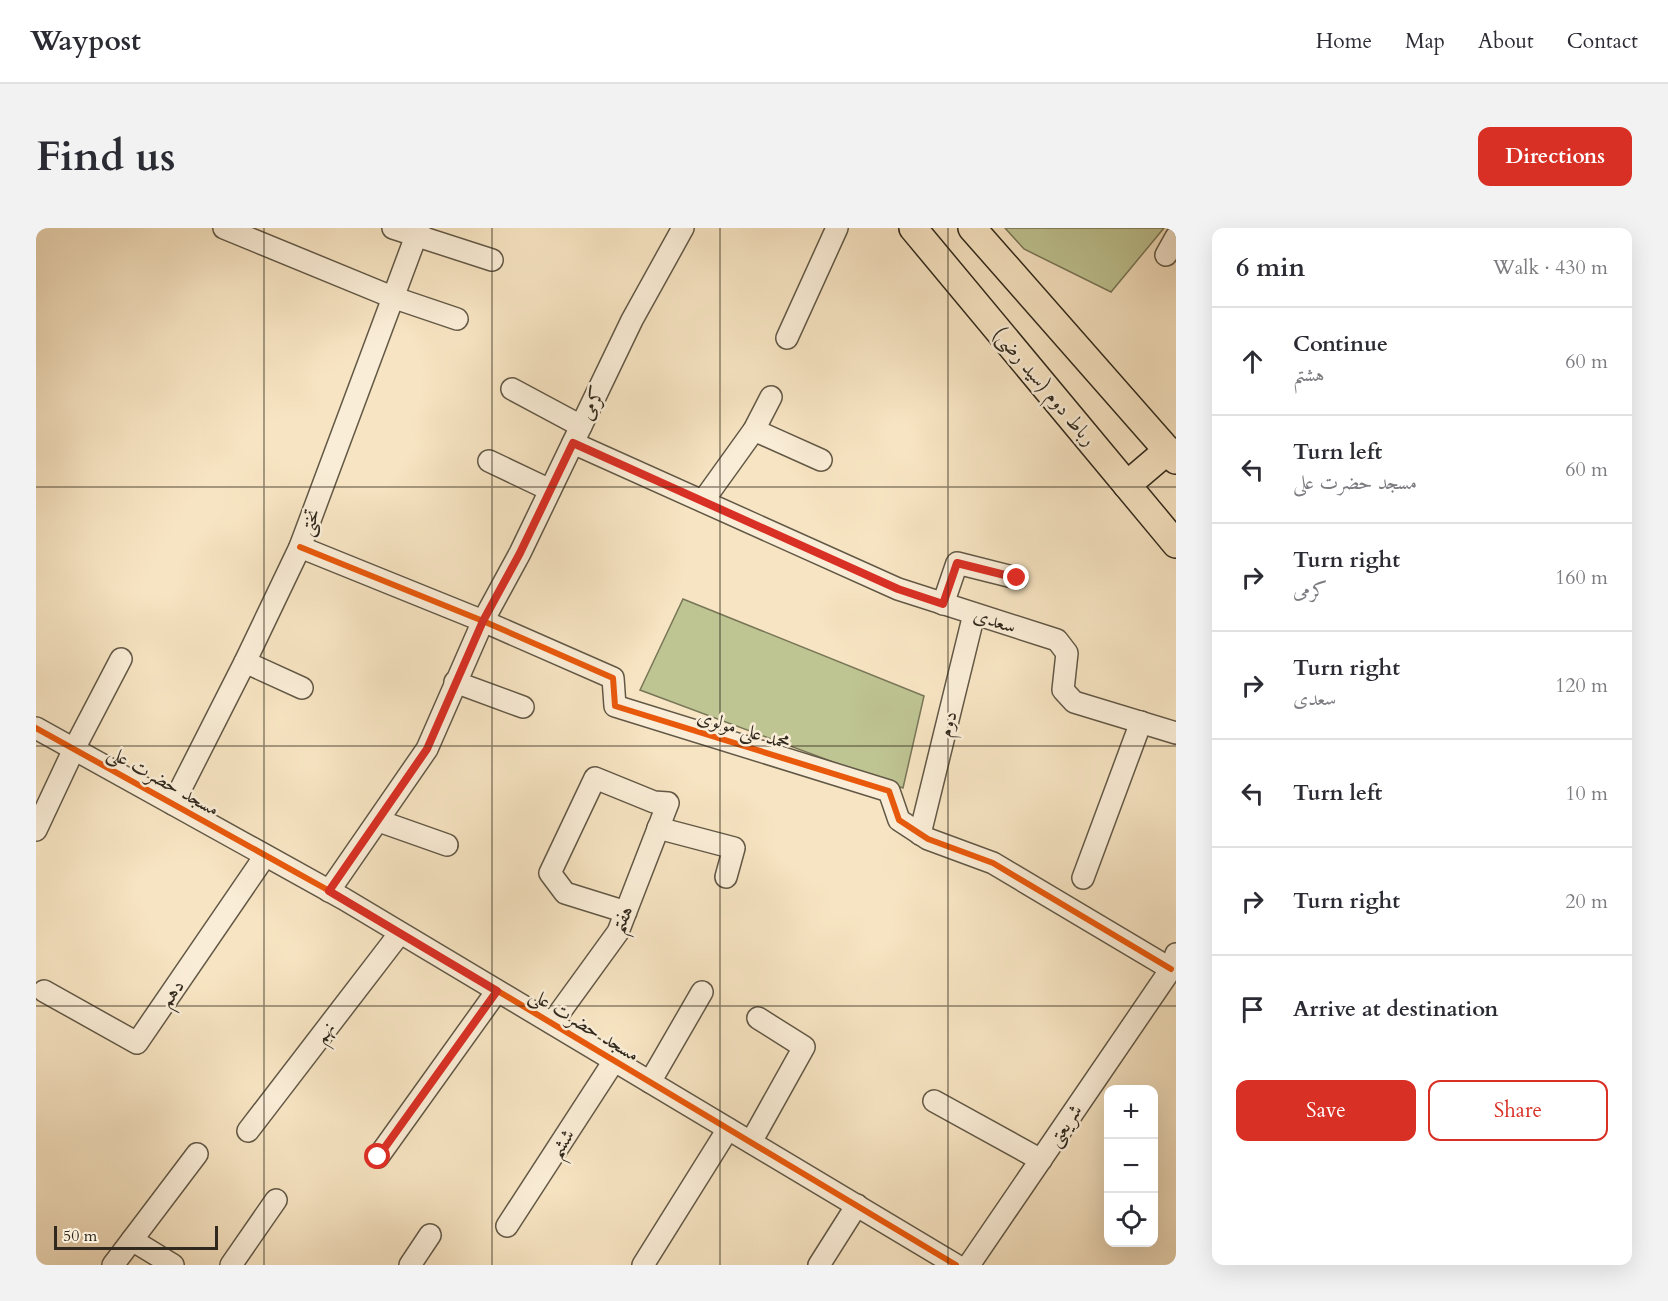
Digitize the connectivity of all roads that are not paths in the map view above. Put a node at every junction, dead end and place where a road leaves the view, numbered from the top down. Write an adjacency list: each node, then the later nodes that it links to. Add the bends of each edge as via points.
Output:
1 (224, 228): 9 (street)
2 (393, 228): 7 (street)
3 (683, 228): 15 (street, کرمی, via 632,320)
4 (837, 228): 11 (street)
5 (913, 228): 19 (main road, رباط دوم (سید رضی))
6 (972, 228): 16 (main road)
7 (417, 232): 8 (street); 9 (street, تختی)
8 (492, 260)
9 (392, 297): 10 (street); 23 (street, تختی)
10 (457, 319)
11 (787, 338)
12 (512, 389): 15 (street)
13 (771, 397): 14 (street)
14 (754, 430): 17 (street); 21 (street)
15 (577, 435): 20 (street, کرمی); 21 (street, سعدی)
16 (1172, 455): 19 (main road)
17 (821, 460)
18 (489, 461): 20 (street)
19 (1127, 485): 22 (main road, رباط دوم (سید رضی))
20 (550, 490): 27 (street, کرمی)
21 (703, 501): 25 (street, سعدی, via 898,589)
22 (1176, 544)
23 (300, 547): 27 (street, محمد علی مولوی); 29 (street, تختی)
24 (1017, 578): 25 (street, via 957,563)
25 (943, 604): 26 (street, سعدی)
26 (974, 614): 33 (street, سعدی, via 1057,640 1066,653 1063,690 1074,702); 41 (street, دوم)
27 (483, 621): 30 (street, کرمی); 41 (street, محمد علی مولوی, via 613,678 615,706 889,791 899,820)
28 (121, 659): 36 (street)
29 (245, 662): 31 (street); 37 (street, تختی)
30 (455, 682): 32 (street); 38 (street, کرمی, via 427,749)
31 (302, 688)
32 (523, 707)
33 (1141, 722): 35 (street, سعدی); 45 (street)
34 (36, 728): 36 (street, مسجد حضرت علی)
35 (1176, 733)
36 (74, 749): 37 (street, مسجد حضرت علی); 40 (street)
37 (173, 804): 43 (street, مسجد حضرت علی)
38 (379, 821): 42 (street); 46 (street, کرمی)
39 (658, 828): 44 (street, via 734,848); 47 (street, هفتم); 47 (street, هفتم, via 668,803 654,802 596,778 550,873 565,893)
40 (36, 830)
41 (920, 834): 49 (street, محمد علی مولوی, via 993,863)
42 (447, 845)
43 (265, 856): 46 (street, مسجد حضرت علی); 50 (street, دهم, via 136,1043)
44 (726, 877)
45 (1083, 878)
46 (329, 891): 48 (street, مسجد حضرت علی)
47 (626, 912): 54 (street, هفتم, via 618,932)
48 (400, 933): 51 (street, مسجد حضرت علی); 59 (street, نهم)
49 (1173, 962): 63 (street, شریعتی)
50 (44, 991)
51 (497, 991): 54 (street, مسجد حضرت علی); 62 (street)
52 (702, 992): 56 (street)
53 (758, 1018): 60 (street, via 804,1047)
54 (552, 1023): 55 (street, مسجد حضرت علی)
55 (614, 1061): 56 (street, مسجد حضرت علی); 66 (street, ششم)
56 (650, 1082): 58 (street, مسجد حضرت علی)
57 (934, 1101): 63 (street)
58 (729, 1129): 60 (street, مسجد حضرت علی); 73 (street)
59 (248, 1131)
60 (751, 1142): 65 (street, مسجد حضرت علی)
61 (197, 1154): 68 (street)
62 (378, 1157)
63 (1041, 1160): 76 (street, شریعتی)
64 (276, 1200): 71 (street)
65 (857, 1205): 74 (street); 75 (street, مسجد حضرت علی)
66 (507, 1226)
67 (430, 1235): 72 (street)
68 (132, 1240): 69 (street); 70 (street)
69 (112, 1265)
70 (173, 1265)
71 (231, 1265)
72 (410, 1265)
73 (643, 1265)
74 (819, 1265)
75 (956, 1265)
76 (969, 1265)

